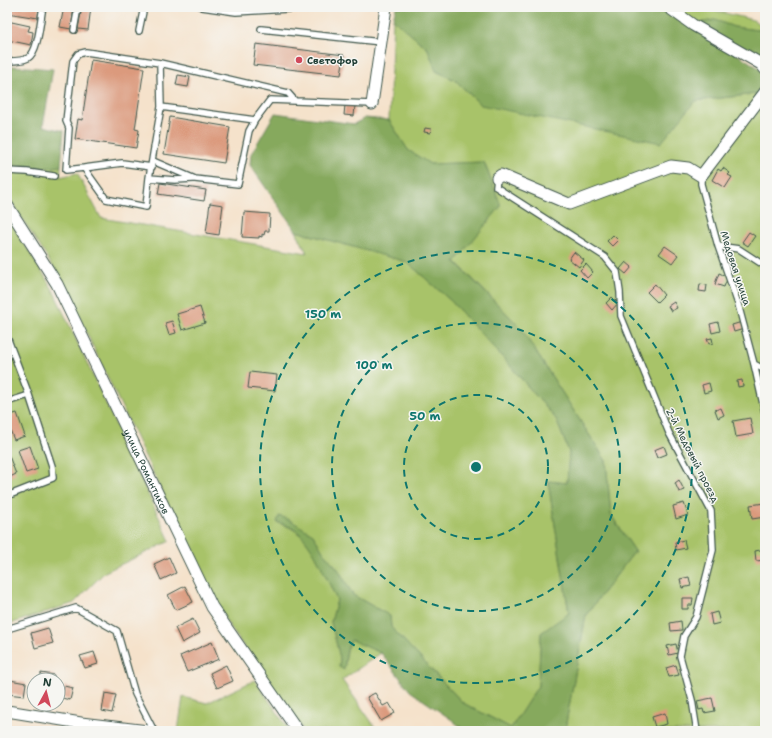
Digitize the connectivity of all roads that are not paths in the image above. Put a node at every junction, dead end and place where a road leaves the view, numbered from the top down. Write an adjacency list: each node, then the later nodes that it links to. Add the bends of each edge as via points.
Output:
1 (43, 7): 12 (lane, via 33,53 23,60)
2 (78, 7): 9 (lane)
3 (144, 7): 10 (lane)
4 (202, 7): 5 (lane, via 236,12)
5 (322, 7)
6 (386, 7): 11 (street)
7 (668, 7): 14 (street, via 693,25 762,64)
8 (261, 29): 11 (lane)
9 (74, 30)
10 (139, 31)
11 (381, 42): 17 (street)
12 (9, 61)
13 (160, 63): 16 (lane, via 288,93); 18 (lane); 21 (lane, via 86,52 78,54 72,62 66,122 69,128 66,170)
14 (765, 69)
15 (765, 92): 24 (street)
16 (295, 101): 17 (lane); 19 (lane, via 270,100)
17 (372, 104)
18 (161, 107): 19 (lane); 20 (lane)
19 (255, 120): 26 (lane, via 249,131 238,184)
20 (153, 164): 21 (lane, via 122,163); 25 (lane); 26 (lane)
21 (84, 168): 25 (lane, via 106,199 146,207)
22 (7, 171): 23 (lane)
23 (54, 176)
24 (701, 176): 27 (street, via 688,168 671,166 569,204 501,175); 29 (lane, Медовая улица)
25 (149, 178): 26 (lane)
26 (195, 178)
27 (497, 178): 43 (lane, 2-й Медовый проезд, via 496,187 605,257 617,272 621,316 669,433 711,511 713,550 696,617 684,636 680,656)
28 (7, 205): 42 (street, улица Романтиков, via 57,284 212,607)
29 (718, 246): 30 (lane, via 739,249); 32 (lane, Медовая улица, via 738,304)
30 (765, 266)
31 (7, 337): 34 (lane)
32 (754, 364): 33 (lane); 36 (lane, Медовая улица)
33 (765, 370)
34 (30, 395): 35 (lane); 37 (lane, via 52,466 53,478)
35 (7, 402)
36 (765, 413)
37 (7, 496)
38 (7, 629): 41 (lane, via 76,608 117,631 135,694)
39 (7, 711): 40 (street)
40 (148, 731)
41 (154, 731)
42 (298, 731)
43 (697, 731)

